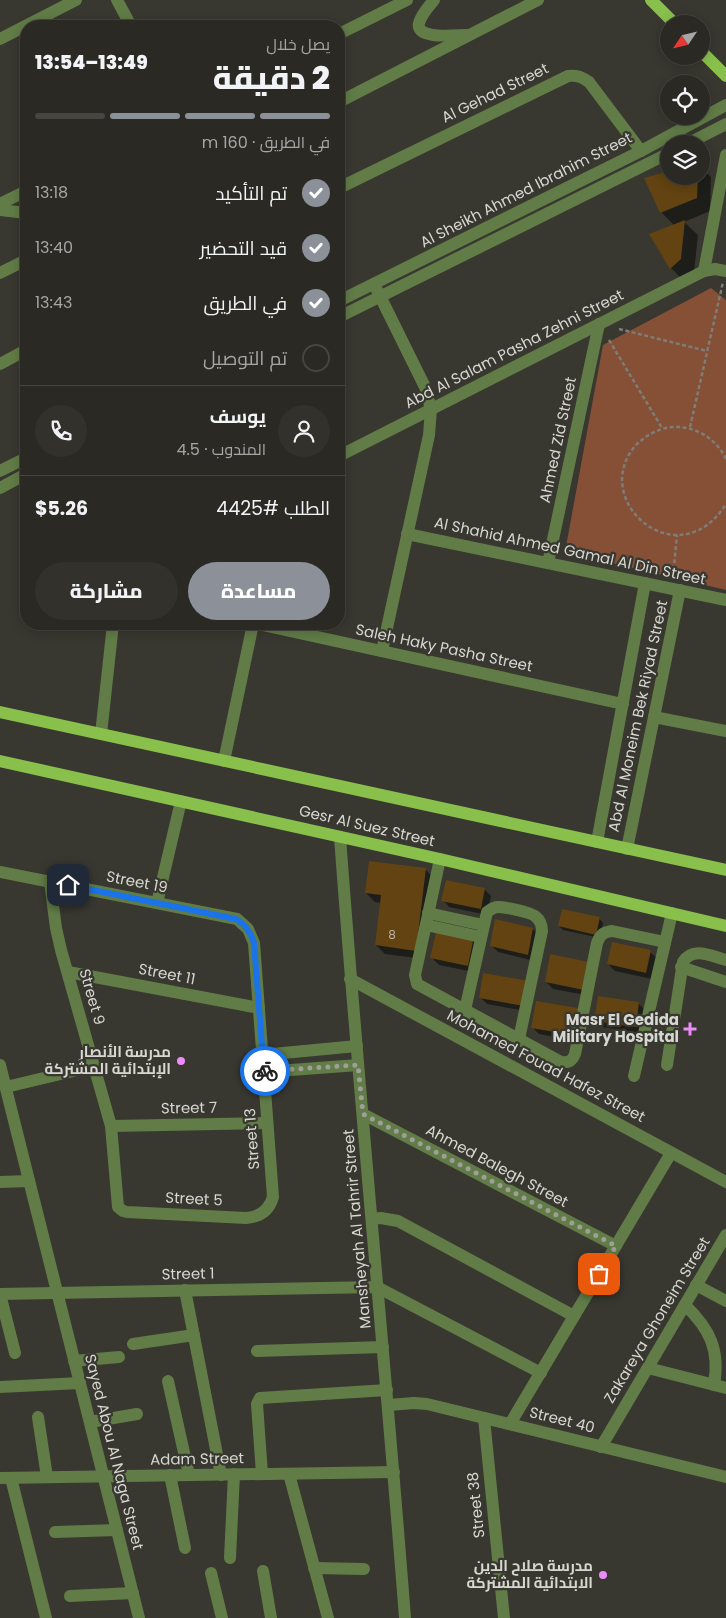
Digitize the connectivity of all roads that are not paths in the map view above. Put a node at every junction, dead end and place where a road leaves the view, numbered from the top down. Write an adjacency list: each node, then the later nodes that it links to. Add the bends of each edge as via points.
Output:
1 (76, 0): 8 (street)
2 (116, 0): 9 (street)
3 (407, 0): 11 (street)
4 (434, 0): 12 (street, via 419,21 421,31 428,35)
5 (532, 2): 12 (street)
6 (654, 2): 7 (main road)
7 (666, 15)
8 (37, 20)
9 (128, 20)
10 (20, 29): 13 (street)
11 (345, 31)
12 (469, 35): 16 (street)
13 (0, 39)
14 (710, 60): 15 (main road)
15 (726, 76)
16 (345, 99)
17 (726, 105): 20 (street, Al Sheikh Ahmed Ibrahim Street)
18 (726, 124): 19 (street)
19 (705, 135)
20 (641, 150): 23 (street, Al Gehad Street, via 589,82 576,75 568,76); 32 (street, Al Sheikh Ahmed Ibrahim Street)
21 (726, 155): 30 (street)
22 (660, 157): 33 (street, Al Sheikh Ahmed Ibrahim Street)
23 (345, 185)
24 (20, 194): 25 (street)
25 (0, 204)
26 (0, 210): 27 (street)
27 (20, 212)
28 (20, 262): 29 (street)
29 (2, 271)
30 (704, 271): 31 (street); 36 (street, Abd Al Salam Pasha Zehni Street)
31 (726, 271)
32 (374, 284): 33 (street); 34 (street, Al Sheikh Ahmed Ibrahim Street)
33 (380, 296): 35 (street, Al Sheikh Ahmed Ibrahim Street); 39 (street, via 426,387)
34 (345, 298)
35 (345, 314)
36 (599, 324): 39 (street, Abd Al Salam Pasha Zehni Street); 46 (street, Ahmed Zid Street)
37 (20, 353): 38 (street)
38 (0, 364)
39 (431, 410): 40 (street, Abd Al Salam Pasha Zehni Street); 45 (street, via 429,435)
40 (345, 453)
41 (20, 461): 42 (street)
42 (0, 471)
43 (20, 477): 44 (street)
44 (0, 488)
45 (407, 534): 46 (street, Al Shahid Ahmed Gamal Al Din Street); 53 (street)
46 (548, 563): 47 (street, Al Shahid Ahmed Gamal Al Din Street)
47 (645, 583): 48 (street, Al Shahid Ahmed Gamal Al Din Street); 54 (street, Abd Al Moneim Bek Riyad Street)
48 (676, 590): 49 (street, Al Shahid Ahmed Gamal Al Din Street); 56 (street, Abd Al Moneim Bek Riyad Street)
49 (726, 600)
50 (112, 630): 58 (street)
51 (252, 630): 60 (street)
52 (286, 630): 53 (street, Saleh Haky Pasha Street)
53 (382, 651): 54 (street, Saleh Haky Pasha Street)
54 (623, 704): 63 (street, Abd Al Moneim Bek Riyad Street)
55 (0, 712): 58 (main road)
56 (654, 717): 57 (street); 64 (street, Abd Al Moneim Bek Riyad Street)
57 (726, 730)
58 (101, 734): 60 (main road)
59 (0, 761): 61 (main road, Gesr Al Suez Street)
60 (224, 761): 63 (main road)
61 (181, 801): 62 (main road, Gesr Al Suez Street); 69 (street)
62 (340, 837): 65 (main road, Gesr Al Suez Street); 79 (street, Mansheyah Al Tahrir Street)
63 (597, 842): 64 (main road)
64 (627, 848): 66 (main road)
65 (440, 859): 70 (main road, Gesr Al Suez Street); 71 (street)
66 (723, 871)
67 (0, 872): 68 (street, Street 19)
68 (50, 882): 69 (street, Street 19); 78 (street, Street 9, via 56,928)
69 (157, 903): 75 (street, Street 19, via 236,919 248,929)
70 (672, 913): 72 (main road, Gesr Al Suez Street); 74 (street)
71 (427, 919): 73 (street); 82 (street, via 415,975 417,984)
72 (723, 922)
73 (482, 931): 82 (street); 83 (street, via 487,912 498,907 533,914 542,924)
74 (665, 942): 83 (street, via 612,930 600,936 572,1060 560,1062); 91 (street)
75 (254, 943): 81 (street, Street 13)
76 (726, 960): 77 (street, via 696,952 686,957)
77 (681, 967): 80 (street); 87 (street)
78 (68, 972): 81 (street, Street 11); 88 (street, Street 9)
79 (350, 979): 84 (street, Mansheyah Al Tahrir Street); 96 (street, Mohamed Fouad Hafez Street)
80 (725, 979)
81 (259, 1008): 85 (street, Street 13)
82 (465, 1010): 83 (street)
83 (518, 1039)
84 (357, 1046): 85 (street); 86 (street, Mansheyah Al Tahrir Street)
85 (262, 1055): 90 (street, Street 13)
86 (358, 1065): 90 (street); 93 (street, Mansheyah Al Tahrir Street)
87 (667, 1065)
88 (94, 1066): 92 (street); 95 (street, Street 9)
89 (0, 1067): 92 (street, Sayed Abou Al Naga Street)
90 (264, 1072): 94 (street, Street 13)
91 (634, 1076)
92 (6, 1087): 97 (street, Sayed Abou Al Naga Street)
93 (363, 1114): 102 (street, Mansheyah Al Tahrir Street); 104 (street, Ahmed Balegh Street)
94 (268, 1123): 95 (street, Street 7); 101 (street, Street 13, via 273,1197)
95 (111, 1126): 100 (street, Street 9, via 116,1204)
96 (671, 1153): 99 (street, Mohamed Fouad Hafez Street); 104 (street)
97 (29, 1181): 98 (street); 108 (street, Sayed Abou Al Naga Street)
98 (0, 1182)
99 (726, 1182)
100 (120, 1209): 101 (street, Street 5, via 246,1218)
101 (266, 1210)
102 (372, 1219): 106 (street, Mansheyah Al Tahrir Street); 112 (street, via 398,1221)
103 (726, 1235): 105 (street, Zakareya Ghoneim Street)
104 (616, 1246): 112 (street)
105 (696, 1285): 110 (street); 111 (street, Zakareya Ghoneim Street)
106 (377, 1287): 107 (street, Street 1); 115 (street, Mansheyah Al Tahrir Street); 121 (street)
107 (185, 1290): 108 (street, Street 1); 113 (street)
108 (57, 1293): 109 (street, Street 1); 119 (street, Sayed Abou Al Naga Street)
109 (0, 1294): 117 (street)
110 (726, 1301)
111 (685, 1305): 120 (street, Zakareya Ghoneim Street); 124 (street, via 709,1333)
112 (574, 1316): 121 (street)
113 (194, 1335): 114 (street); 139 (street)
114 (133, 1344)
115 (383, 1347): 116 (street); 126 (street, Mansheyah Al Tahrir Street)
116 (256, 1351)
117 (15, 1353)
118 (119, 1356): 119 (street)
119 (74, 1361): 123 (street, Sayed Abou Al Naga Street)
120 (648, 1368): 124 (street); 133 (street, Zakareya Ghoneim Street)
121 (541, 1373): 132 (street)
122 (168, 1381): 138 (street)
123 (80, 1383): 125 (street); 131 (street, Sayed Abou Al Naga Street)
124 (720, 1386)
125 (0, 1387)
126 (387, 1390): 127 (street, Mansheyah Al Tahrir Street); 136 (street, via 260,1398 257,1404)
127 (388, 1405): 130 (street, Street 40, via 427,1404); 134 (street, Mansheyah Al Tahrir Street)
128 (137, 1414): 131 (street)
129 (38, 1417): 142 (street)
130 (484, 1418): 132 (street, Street 40); 161 (street, Street 38)
131 (90, 1422): 140 (street, Sayed Abou Al Naga Street)
132 (510, 1424): 133 (street, Street 40)
133 (601, 1447): 143 (street, Street 40)
134 (394, 1472): 137 (street, Adam Street); 160 (street, Mansheyah Al Tahrir Street)
135 (234, 1474): 136 (street, Adam Street); 139 (street, Adam Street); 148 (street)
136 (262, 1474): 137 (street, Adam Street)
137 (289, 1474): 149 (street)
138 (189, 1475): 139 (street, Adam Street); 141 (street, Adam Street)
139 (221, 1475)
140 (103, 1476): 141 (street, Adam Street); 142 (street, Adam Street); 145 (street, Sayed Abou Al Naga Street)
141 (170, 1476): 147 (street)
142 (47, 1477): 144 (street, Adam Street)
143 (726, 1477)
144 (6, 1478): 155 (street)
145 (117, 1530): 146 (street); 153 (street, Sayed Abou Al Naga Street)
146 (55, 1532)
147 (186, 1548)
148 (230, 1558)
149 (314, 1568): 150 (street); 159 (street)
150 (364, 1569)
151 (264, 1571): 158 (street)
152 (211, 1573): 157 (street)
153 (132, 1593): 154 (street); 156 (street, Sayed Abou Al Naga Street)
154 (70, 1596)
155 (46, 1618)
156 (139, 1618)
157 (222, 1618)
158 (271, 1618)
159 (328, 1618)
160 (405, 1618)
161 (504, 1618)

